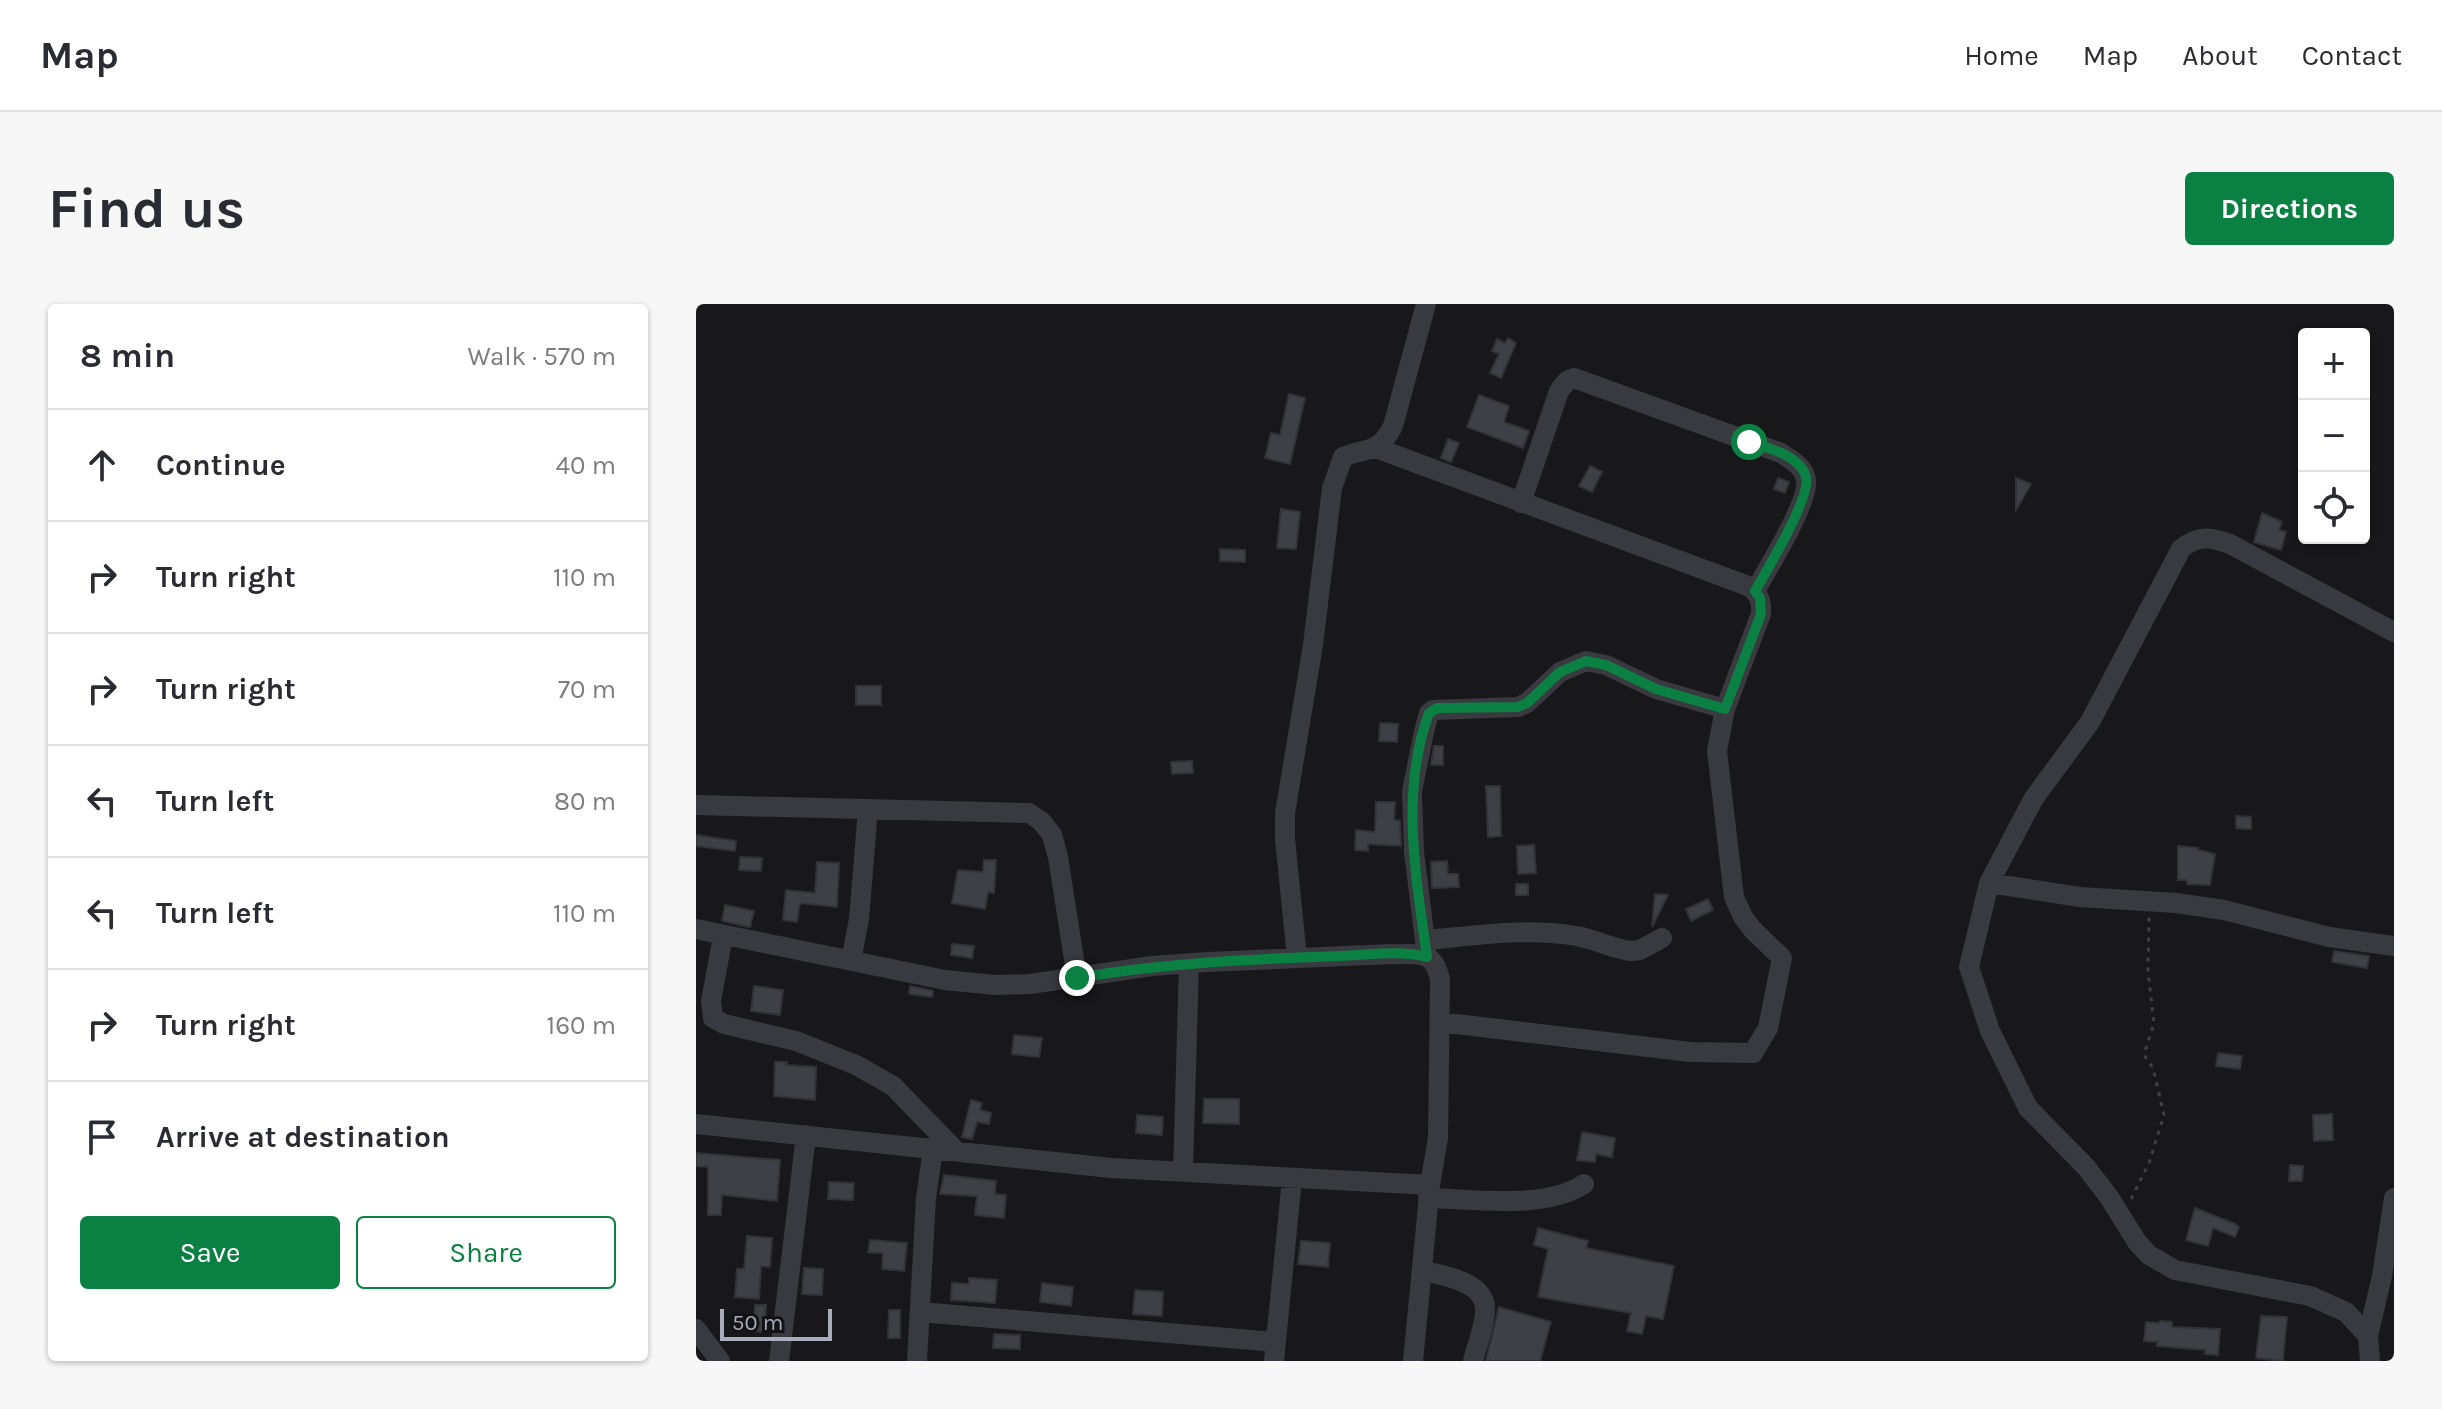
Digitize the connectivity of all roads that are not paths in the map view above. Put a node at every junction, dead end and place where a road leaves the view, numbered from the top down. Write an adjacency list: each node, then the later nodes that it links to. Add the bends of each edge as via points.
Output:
1 (1426, 304): 2 (street, via 1393,426)
2 (1376, 448): 3 (street); 15 (street, via 1343,457 1332,488 1285,813)
3 (1521, 503): 4 (street); 4 (street, via 1559,391 1574,378 1781,453 1798,464 1807,486)
4 (1755, 591): 6 (street, via 1761,614)
5 (2394, 632): 9 (street, via 2230,544 2203,537 2191,540 2181,549 2090,722 2034,798)
6 (1725, 709): 14 (street, via 1586,661 1560,672 1518,707 1433,710 1413,782 1414,852); 19 (street, via 1717,751 1734,897 1753,930 1782,958 1768,1028 1753,1053 1690,1052)
7 (696, 805): 8 (street)
8 (868, 809): 16 (street); 18 (street, via 1029,813 1041,821 1058,857)
9 (1989, 883): 13 (street, via 2224,910 2329,937); 32 (street, via 1969,967 1990,1031 2028,1108 2086,1167 2137,1242 2160,1263 2189,1273 2310,1296 2346,1312)
10 (696, 929): 11 (street)
11 (723, 936): 16 (street); 23 (street, via 711,1001 713,1018 796,1041 856,1065 893,1086)
12 (1662, 938): 14 (street, via 1631,951 1556,934 1497,934)
13 (2394, 946)
14 (1426, 948): 15 (street); 19 (street, via 1438,966)
15 (1297, 958): 17 (street)
16 (851, 961): 18 (street, via 995,985)
17 (1189, 963): 18 (street); 24 (street)
18 (1077, 978)
19 (1440, 1022): 27 (street, via 1438,1138)
20 (696, 1124): 21 (street)
21 (806, 1135): 22 (street); 35 (street)
22 (933, 1149): 23 (street); 30 (street)
23 (956, 1151): 24 (street)
24 (1183, 1172): 25 (street)
25 (1292, 1179): 27 (street); 33 (street)
26 (1584, 1184): 27 (street, via 1547,1198)
27 (1429, 1191): 29 (street)
28 (2394, 1198): 32 (street)
29 (1423, 1271): 37 (street); 38 (street, via 1462,1282 1482,1298 1485,1312)
30 (920, 1312): 33 (street); 36 (street)
31 (696, 1329): 34 (street)
32 (2368, 1336): 39 (street)
33 (1275, 1352)
34 (720, 1361)
35 (779, 1361)
36 (917, 1361)
37 (1413, 1361)
38 (1473, 1361)
39 (2370, 1361)

